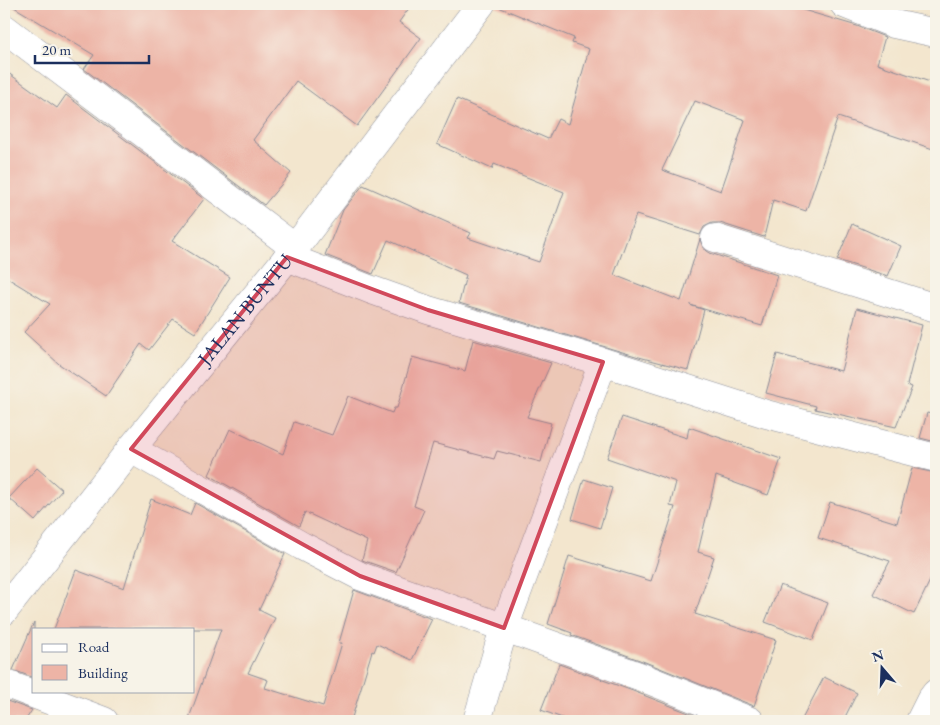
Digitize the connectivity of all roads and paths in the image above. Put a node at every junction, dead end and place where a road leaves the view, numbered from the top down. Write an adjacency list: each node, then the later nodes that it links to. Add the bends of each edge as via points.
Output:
1 (481, 4): 6 (street, JALAN BUNTU)
2 (844, 4): 4 (street, via 894,24)
3 (4, 28): 6 (street)
4 (936, 33)
5 (716, 238): 7 (street)
6 (291, 252): 8 (street, via 369,289 428,310); 9 (street, JALAN BUNTU)
7 (936, 308)
8 (603, 362): 10 (street, via 766,414); 12 (street)
9 (131, 449): 11 (street, JALAN BUNTU); 12 (street, via 360,576)
10 (936, 458)
11 (4, 611)
12 (504, 628): 16 (street); 17 (street, via 639,676)
13 (4, 683): 15 (street)
14 (936, 693): 18 (street)
15 (104, 721)
16 (477, 721)
17 (750, 721)
18 (920, 721)

